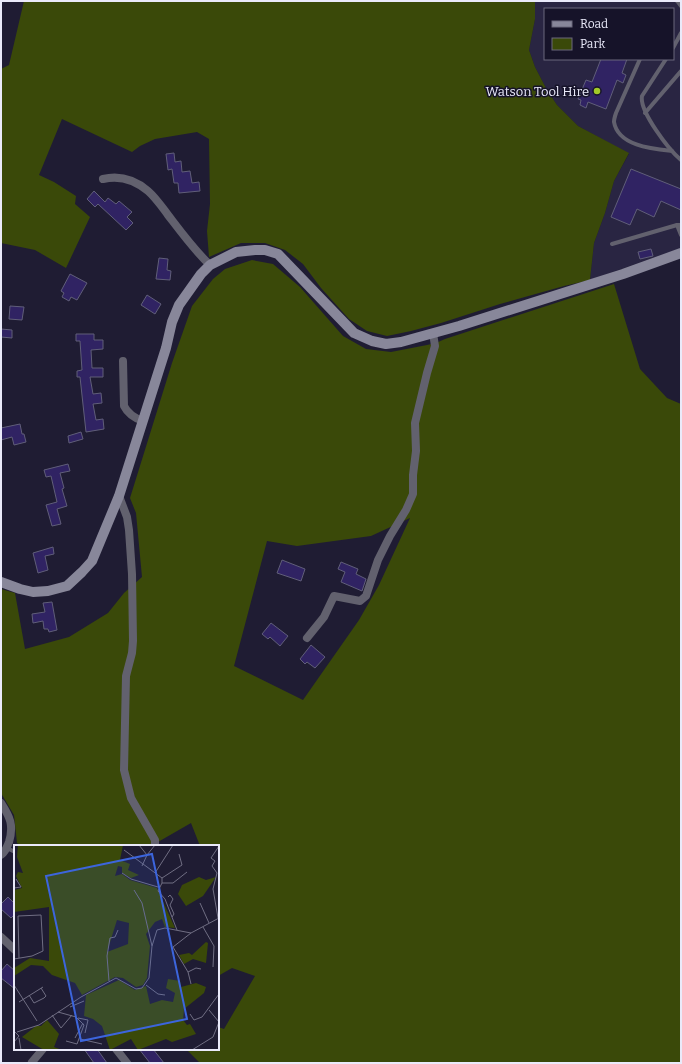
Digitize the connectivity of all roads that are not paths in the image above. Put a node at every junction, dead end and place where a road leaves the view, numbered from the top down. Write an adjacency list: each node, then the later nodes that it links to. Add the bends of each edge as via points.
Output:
1 (681, 33): 2 (lane)
2 (674, 46)
3 (640, 60): 7 (lane, via 616,113 614,122 617,131 623,138 638,145)
4 (665, 60): 6 (lane, via 642,96)
5 (681, 71): 6 (lane)
6 (646, 113): 7 (lane)
7 (672, 151): 8 (lane)
8 (681, 160)
9 (103, 179): 14 (street, via 124,178 149,192)
10 (679, 225): 11 (lane); 12 (lane)
11 (681, 235)
12 (612, 244)
13 (681, 253): 15 (street, via 623,274)
14 (210, 265): 15 (street, via 236,252 265,250 278,254 354,333 386,344); 17 (street, via 179,304)
15 (433, 333): 20 (street, via 435,346 415,423 413,494 378,560 366,596 360,601 334,596 324,617)
16 (123, 361): 17 (street, via 124,406 132,416)
17 (143, 420): 18 (street)
18 (119, 496): 19 (street, via 92,561 67,586 33,592); 22 (street, via 127,517 132,574 133,640 126,676 124,770 131,798 155,840)
19 (1, 582)
20 (307, 638)
21 (1, 803): 23 (street, via 12,824)
22 (155, 845)
23 (7, 848): 24 (lane); 25 (street)
24 (14, 852)
25 (1, 855)
26 (2, 941): 27 (street)
27 (14, 949)
28 (42, 1050): 30 (street)
29 (117, 1050): 31 (street)
30 (32, 1063)
31 (127, 1063)

